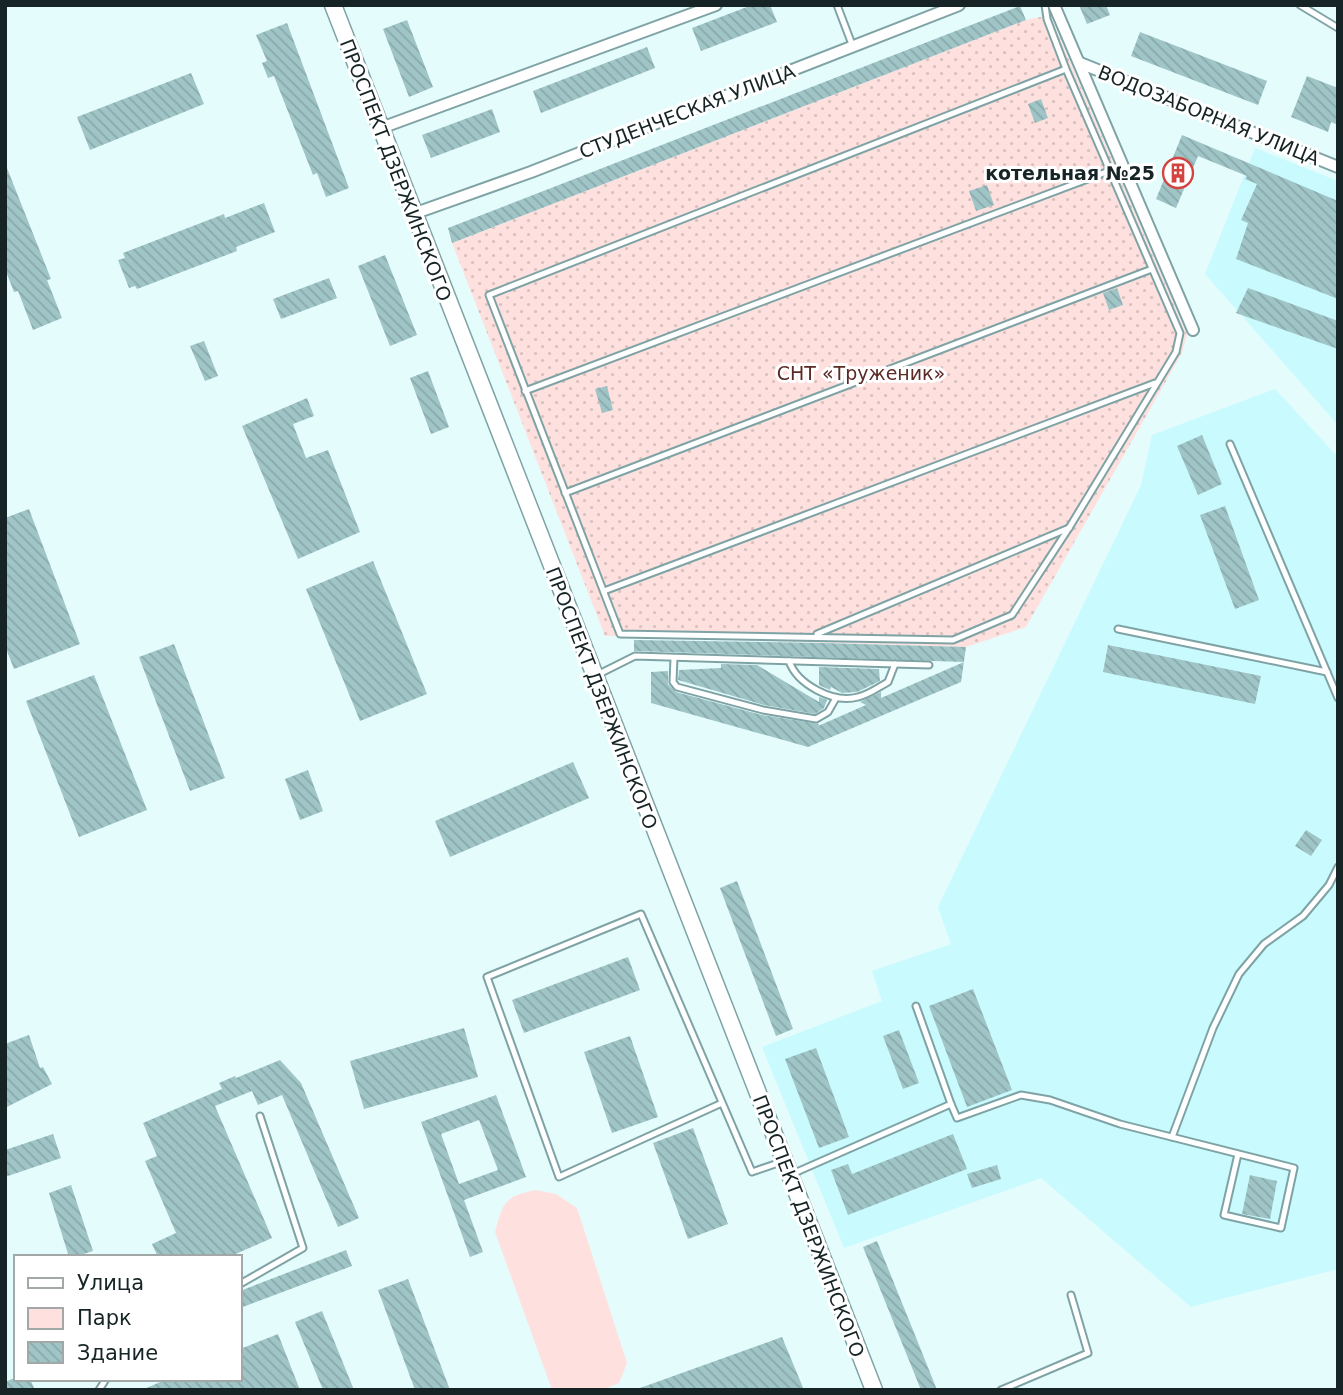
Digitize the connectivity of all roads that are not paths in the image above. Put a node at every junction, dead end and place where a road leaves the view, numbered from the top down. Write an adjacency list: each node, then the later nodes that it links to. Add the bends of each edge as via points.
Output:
1 (333, 5): 12 (main road, ПРОСПЕКТ ДЗЕРЖИНСКОГО)
2 (716, 5): 12 (street)
3 (837, 5): 9 (lane)
4 (959, 5): 9 (street, СТУДЕНЧЕСКАЯ УЛИЦА)
5 (1045, 5): 11 (lane)
6 (1054, 5): 10 (street)
7 (1300, 5): 8 (lane)
8 (1338, 28)
9 (853, 47): 15 (street, СТУДЕНЧЕСКАЯ УЛИЦА)
10 (1080, 63): 13 (street, ВОДОЗАБОРНАЯ УЛИЦА); 17 (street)
11 (1066, 69): 14 (lane); 19 (lane, via 489,295)
12 (381, 128): 15 (main road, ПРОСПЕКТ ДЗЕРЖИНСКОГО)
13 (1338, 167)
14 (1110, 171): 16 (lane); 19 (lane)
15 (413, 215): 31 (main road, ПРОСПЕКТ ДЗЕРЖИНСКОГО)
16 (1152, 270): 18 (lane, via 1180,333 1176,352); 21 (lane)
17 (1193, 330)
18 (1155, 383): 22 (lane); 23 (lane)
19 (525, 391): 21 (lane)
20 (1230, 444): 30 (lane)
21 (565, 493): 23 (lane)
22 (1069, 528): 25 (lane); 25 (lane, via 1012,615 953,640)
23 (604, 592): 25 (lane, via 620,634)
24 (1118, 629): 30 (lane)
25 (813, 636)
26 (674, 658): 27 (lane); 31 (lane, via 635,656); 32 (lane, via 677,687 763,710 816,719 828,712)
27 (789, 661): 28 (lane); 32 (lane, via 804,683)
28 (895, 664): 29 (lane); 32 (lane, via 888,682 858,697)
29 (929, 665)
30 (1326, 672): 33 (lane)
31 (594, 676): 42 (main road, ПРОСПЕКТ ДЗЕРЖИНСКОГО)
32 (836, 698)
33 (1338, 698)
34 (1338, 867): 35 (lane)
35 (1336, 874): 40 (lane, via 1303,916 1264,944 1239,974 1213,1028)
36 (916, 1006): 38 (lane)
37 (722, 1103): 37 (lane, via 641,914 487,977 559,1177); 42 (lane, via 752,1172)
38 (951, 1104): 40 (lane, via 957,1118 1021,1095); 42 (lane)
39 (260, 1116): 43 (lane, via 303,1248)
40 (1172, 1137): 41 (lane)
41 (1238, 1154): 41 (lane, via 1294,1168 1281,1228 1224,1215)
42 (787, 1168): 45 (main road, ПРОСПЕКТ ДЗЕРЖИНСКОГО)
43 (242, 1283)
44 (1071, 1295): 46 (lane, via 1088,1353)
45 (869, 1388)
46 (1001, 1390)

